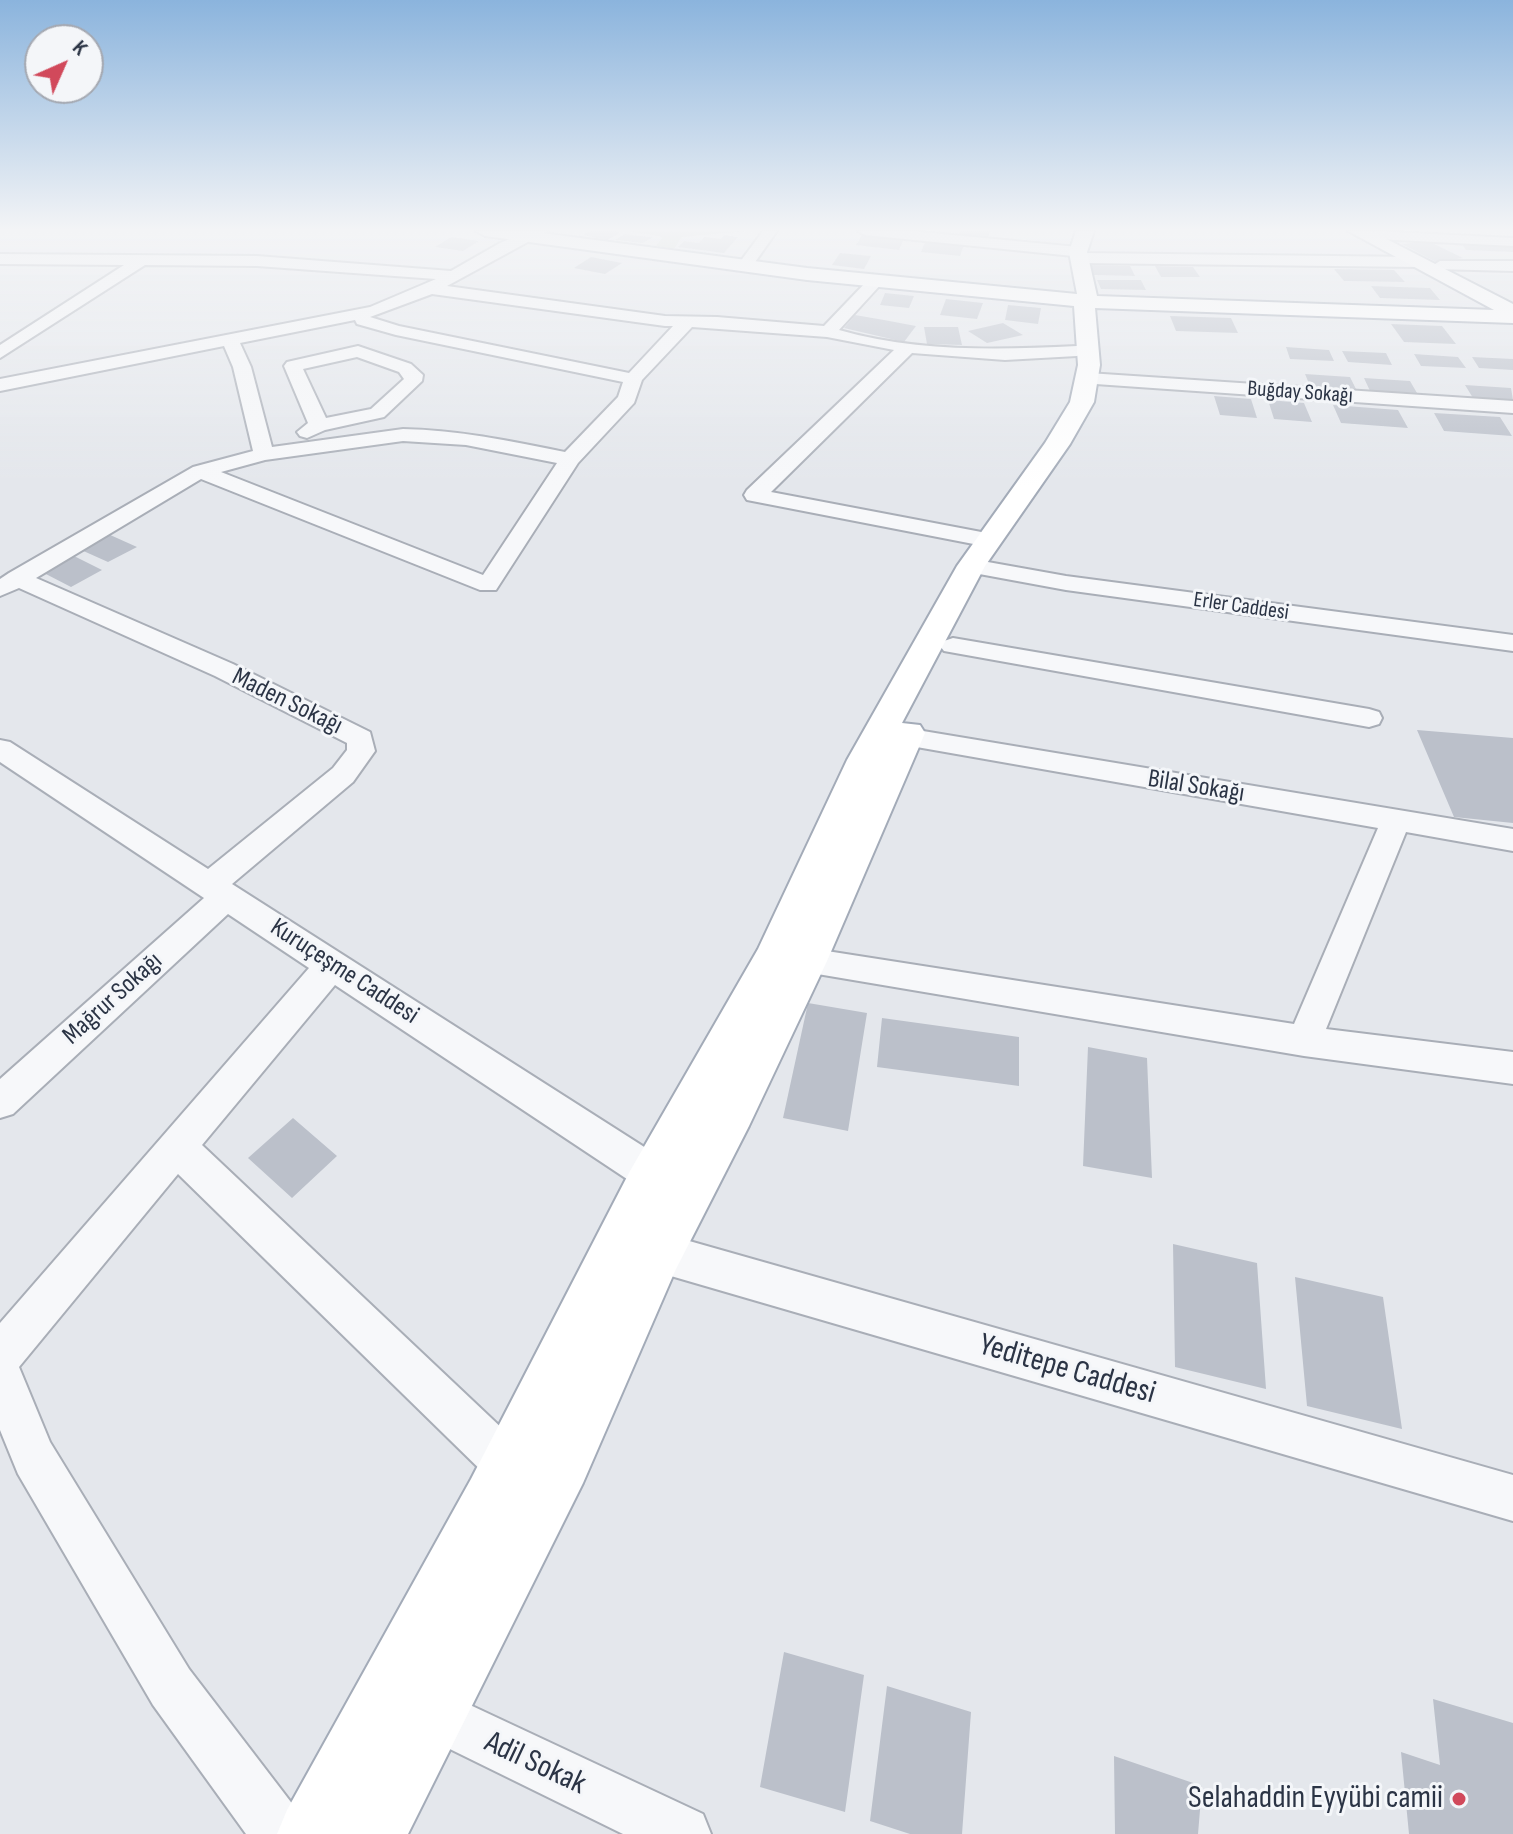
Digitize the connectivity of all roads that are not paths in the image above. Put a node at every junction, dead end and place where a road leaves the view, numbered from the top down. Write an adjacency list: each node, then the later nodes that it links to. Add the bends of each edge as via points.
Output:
1 (55, 317): 12 (street)
2 (352, 317): 10 (street)
3 (371, 317): 7 (street)
4 (638, 317): 8 (street, Buğday Sokağı)
5 (842, 317): 9 (street)
6 (1087, 317): 13 (main road)
7 (363, 320): 10 (street); 14 (street)
8 (686, 323): 9 (street, Buğday Sokağı); 14 (street)
9 (828, 332): 11 (street, Buğday Sokağı)
10 (232, 344): 15 (street); 18 (street)
11 (908, 347): 13 (street, Buğday Sokağı, via 1005,355); 21 (street, Erler Caddesi, via 755,495)
12 (0, 353)
13 (1091, 370): 16 (street, Buğday Sokağı); 21 (main road, via 1082,402)
14 (633, 379): 19 (street, via 627,399)
15 (0, 388)
16 (1513, 407)
17 (319, 425): 17 (street, via 381,411 414,375 358,351 293,366); 18 (street)
18 (264, 453): 19 (street, via 427,434); 20 (street)
19 (570, 459): 20 (street, via 488,585)
20 (200, 471): 22 (street)
21 (984, 559): 23 (street, Erler Caddesi, via 1141,594); 24 (main road); 26 (main road)
22 (8, 583): 30 (street, Maden Sokağı, via 224,670 360,738 361,751 343,775)
23 (1513, 643)
24 (953, 646): 25 (street); 26 (main road)
25 (1369, 718)
26 (893, 735): 28 (street, Bilal Sokağı); 31 (main road)
27 (0, 749): 30 (street, Kuruçeşme Caddesi)
28 (1396, 820): 29 (street, Bilal Sokağı); 33 (street)
29 (1513, 840)
30 (219, 890): 32 (street, Kuruçeşme Caddesi); 35 (street, Mağrur Sokağı)
31 (791, 958): 33 (street); 37 (main road)
32 (333, 963): 36 (street); 37 (street, Kuruçeşme Caddesi)
33 (1304, 1041): 34 (street)
34 (1513, 1068)
35 (0, 1102)
36 (177, 1147): 39 (street); 41 (street)
37 (670, 1186): 38 (main road)
38 (639, 1246): 41 (main road); 42 (street, Yeditepe Caddesi); 43 (main road, via 563,1463)
39 (0, 1356)
40 (0, 1375): 44 (street, via 34,1458 171,1687)
41 (509, 1466): 43 (main road)
42 (1513, 1498)
43 (410, 1703): 45 (main road); 46 (main road); 47 (street, Adil Sokak)
44 (280, 1834)
45 (311, 1834)
46 (371, 1834)
47 (683, 1834)

